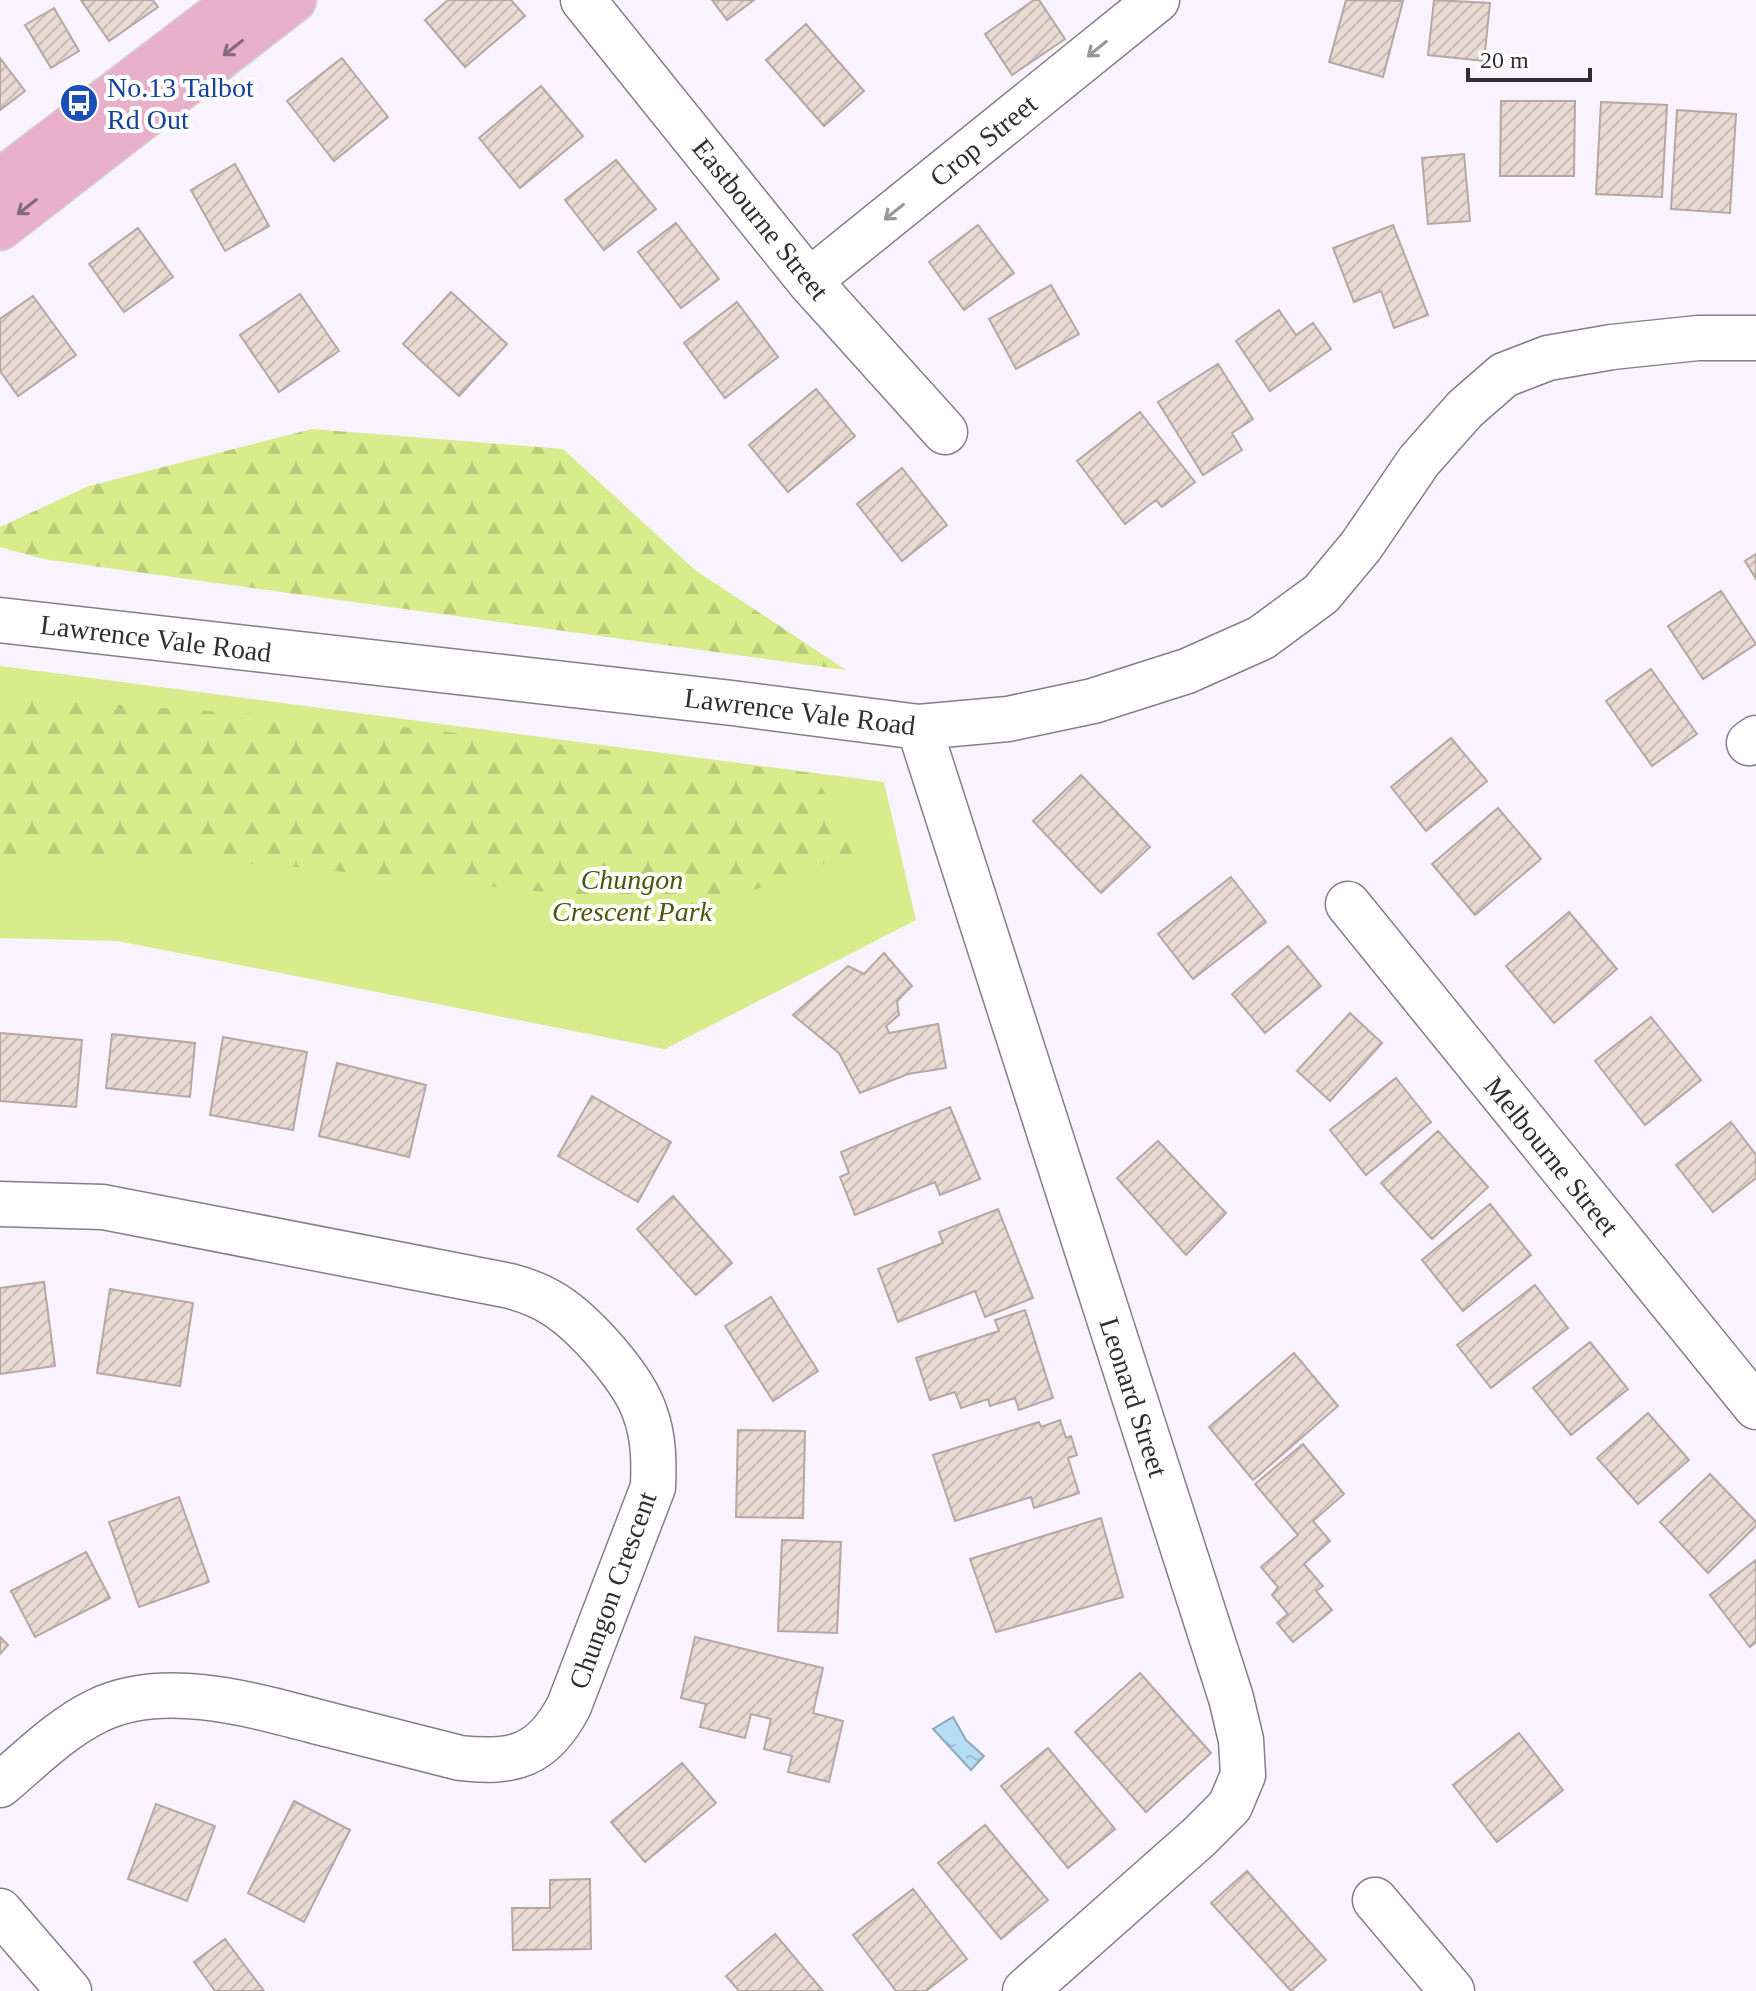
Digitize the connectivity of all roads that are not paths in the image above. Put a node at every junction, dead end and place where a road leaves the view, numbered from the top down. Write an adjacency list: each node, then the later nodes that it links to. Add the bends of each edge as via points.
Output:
1 (238, 0): 5 (main road)
2 (294, 0): 6 (main road, one-way to 6)
3 (583, 0): 7 (street, Eastbourne Street)
4 (1157, 0): 7 (street, Crop Street, one-way to 7)
5 (0, 181)
6 (0, 228)
7 (809, 281): 9 (street, Eastbourne Street)
8 (1756, 338): 11 (street, Lawrence Vale Road, via 1612,347 1548,358 1504,375 1419,461 1321,594 1261,638 1187,671 1093,701 1008,719)
9 (945, 432)
10 (0, 620): 11 (street, Lawrence Vale Road)
11 (919, 727): 19 (street, Leonard Street, via 1241,1740 1243,1775 1230,1806)
12 (1348, 904): 14 (street, Melbourne Street)
13 (0, 1204): 15 (street, Chungon Crescent, via 103,1207 531,1292 573,1317 633,1386 645,1411 654,1462 653,1487 569,1706 559,1726 530,1752 491,1761 460,1758 236,1701 164,1697 128,1700 98,1710)
14 (1756, 1407)
15 (0, 1785)
16 (1375, 1900): 20 (street)
17 (0, 1911): 18 (street)
18 (69, 1991)
19 (1025, 1991)
20 (1452, 1991)

